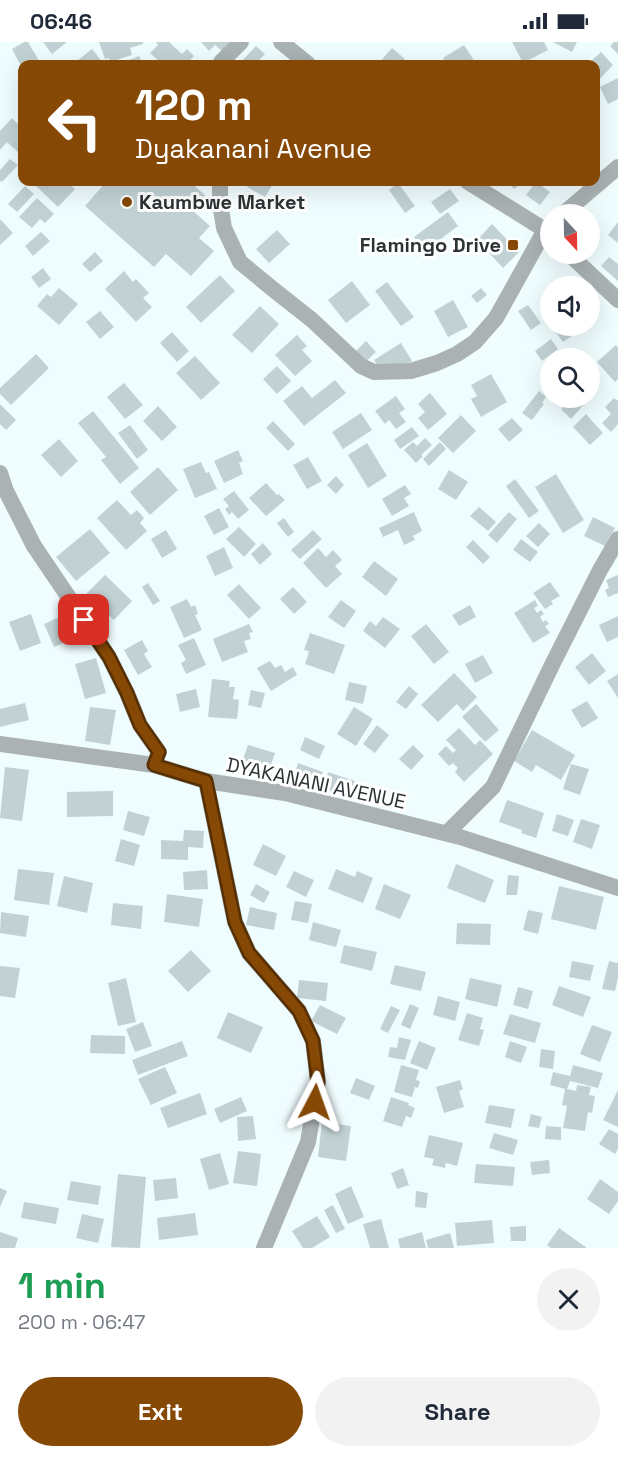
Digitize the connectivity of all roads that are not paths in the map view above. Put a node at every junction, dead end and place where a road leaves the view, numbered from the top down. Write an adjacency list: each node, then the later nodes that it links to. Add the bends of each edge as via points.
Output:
1 (241, 42): 3 (street)
2 (281, 42): 4 (street)
3 (223, 60)
4 (303, 60)
5 (618, 167): 6 (street)
6 (600, 182)
7 (220, 186): 12 (street, via 224,228 240,262 374,372 411,371 457,354 475,342 496,318)
8 (475, 186): 11 (street)
9 (596, 186): 10 (street)
10 (575, 204)
11 (540, 225)
12 (540, 245)
13 (580, 264): 14 (street)
14 (618, 300)
15 (0, 473): 18 (street, via 34,546 109,657 140,725 159,752)
16 (618, 539): 20 (street, via 493,787)
17 (0, 744): 18 (street, DYAKANANI AVENUE)
18 (154, 765): 19 (street, DYAKANANI AVENUE)
19 (206, 781): 20 (street, DYAKANANI AVENUE, via 285,794); 22 (street, via 235,922 249,953 299,1011 313,1041 318,1082 308,1142)
20 (447, 833): 21 (street, DYAKANANI AVENUE)
21 (618, 888)
22 (264, 1248)

